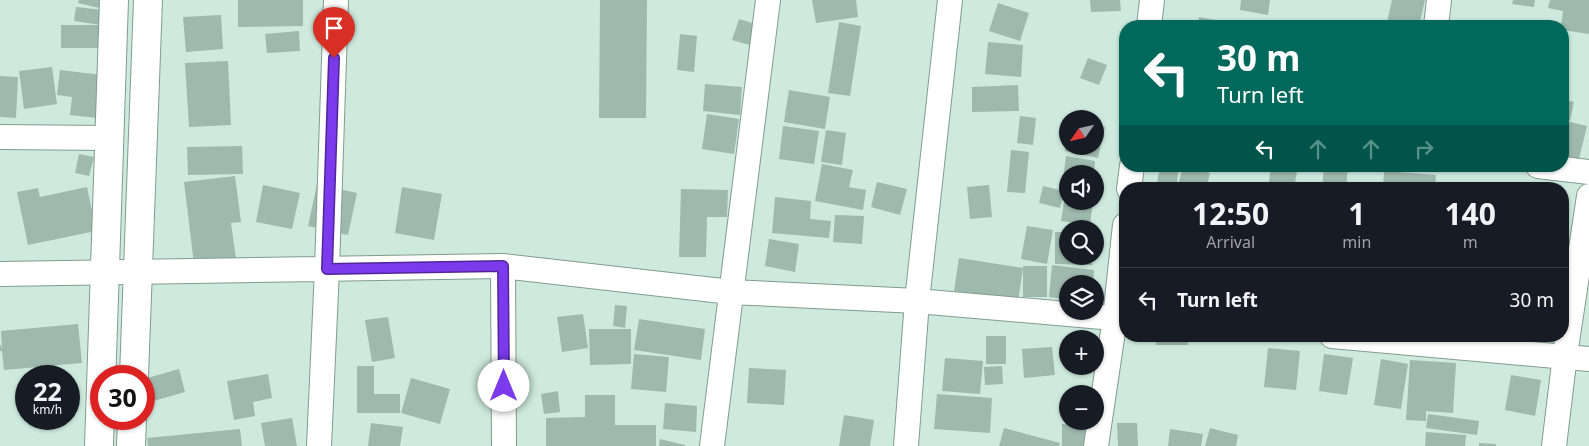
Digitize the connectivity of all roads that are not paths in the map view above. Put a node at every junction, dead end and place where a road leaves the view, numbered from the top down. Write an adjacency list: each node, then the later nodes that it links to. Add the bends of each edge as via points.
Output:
1 (114, 0): 11 (street)
2 (148, 0): 17 (street)
3 (336, 0): 16 (street)
4 (768, 0): 20 (street)
5 (950, 0): 21 (street)
6 (1152, 0): 8 (street)
7 (1439, 0): 9 (street)
8 (1150, 20)
9 (1437, 20)
10 (0, 137): 11 (street)
11 (109, 138): 18 (street)
12 (1569, 170): 13 (street)
13 (1589, 172)
14 (1589, 196): 24 (street)
15 (503, 266): 16 (street); 20 (street); 34 (street)
16 (327, 269): 17 (street); 33 (street)
17 (138, 272): 18 (street); 29 (street)
18 (105, 273): 19 (street); 31 (street)
19 (0, 274)
20 (731, 292): 21 (street); 35 (street)
21 (918, 301): 22 (street); 36 (street)
22 (1119, 319)
23 (1119, 324): 37 (street)
24 (1569, 324)
25 (1402, 342): 27 (street)
26 (1566, 342): 27 (street)
27 (1564, 356): 28 (street); 38 (street)
28 (1589, 359)
29 (134, 365)
30 (132, 430): 32 (street)
31 (99, 446)
32 (131, 446)
33 (319, 446)
34 (504, 446)
35 (712, 446)
36 (906, 446)
37 (1096, 446)
38 (1554, 446)

